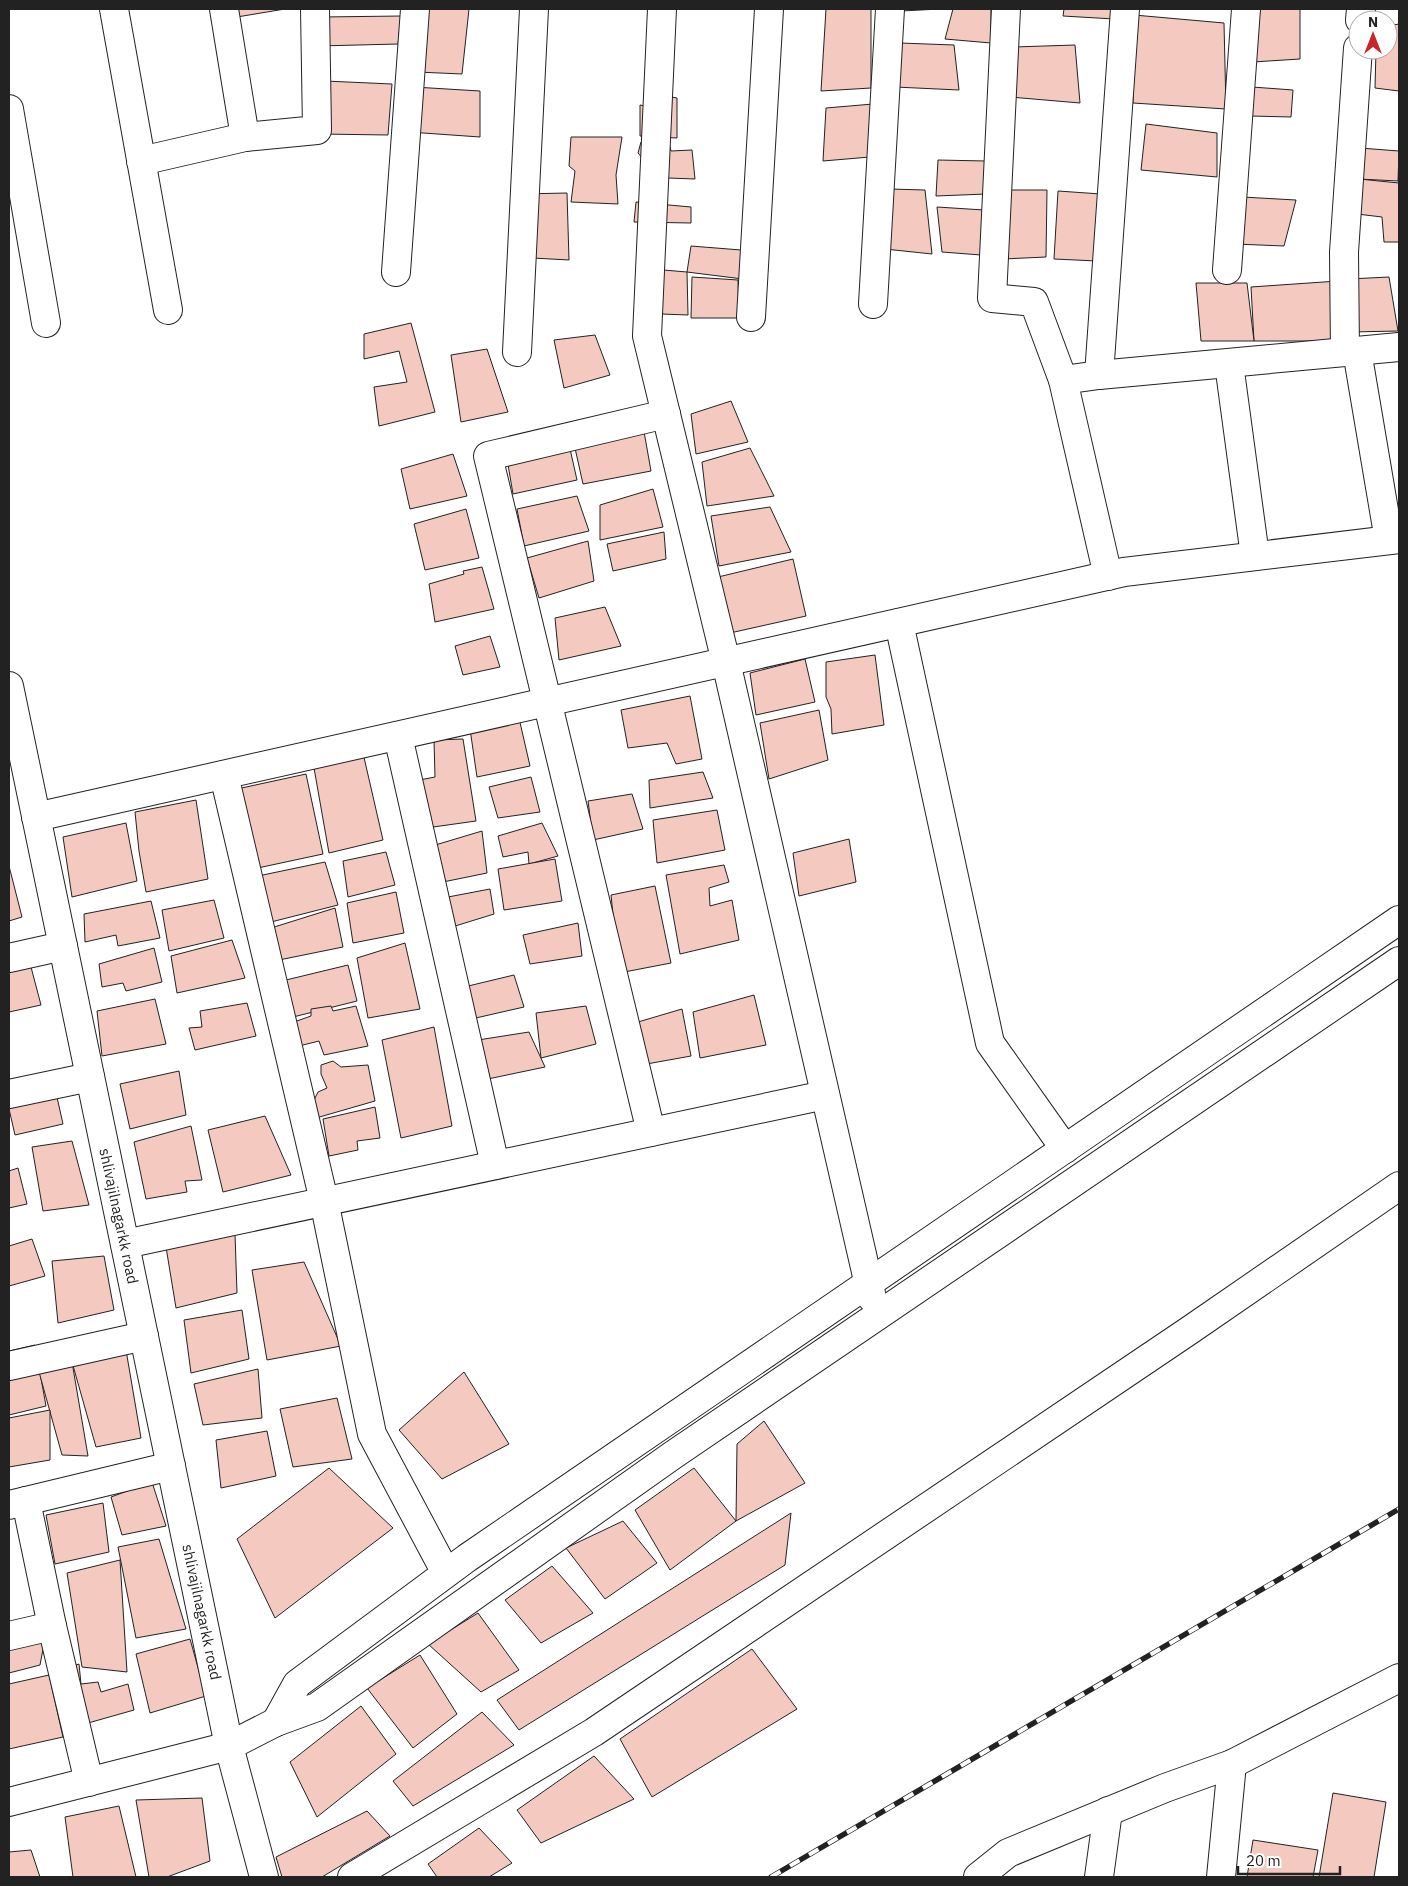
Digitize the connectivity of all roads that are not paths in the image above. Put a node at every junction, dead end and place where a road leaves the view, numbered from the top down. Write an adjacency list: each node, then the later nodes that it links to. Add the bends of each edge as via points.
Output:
1 (114, 9): 15 (street)
2 (224, 9): 14 (street)
3 (315, 9): 14 (street, via 317,130)
4 (415, 9): 17 (street)
5 (534, 9): 24 (street)
6 (662, 9): 28 (street, via 647,336)
7 (769, 9): 20 (street)
8 (890, 9): 18 (street)
9 (1006, 9): 27 (street, via 992,298 1034,302)
10 (1125, 9): 26 (street)
11 (1246, 9): 16 (street)
12 (1357, 60): 23 (street, via 1344,252)
13 (9, 109): 21 (street)
14 (245, 137): 15 (street)
15 (141, 161): 19 (street)
16 (1227, 270)
17 (396, 272)
18 (873, 304)
19 (168, 310)
20 (751, 317)
21 (46, 323)
22 (1399, 347): 23 (street)
23 (1351, 351): 25 (street); 29 (street)
24 (517, 352)
25 (1228, 364): 26 (street); 30 (street)
26 (1099, 375): 27 (street)
27 (1063, 380): 31 (street)
28 (666, 414): 33 (street); 35 (street, via 488,456)
29 (1394, 540): 30 (street)
30 (1255, 556): 31 (street)
31 (1108, 576): 32 (street)
32 (899, 623): 33 (street); 47 (street, via 990,1042)
33 (726, 662): 35 (street); 45 (street)
34 (9, 686): 38 (street, shlivajilnagarkk road)
35 (547, 702): 36 (street); 46 (street)
36 (398, 736): 37 (street); 48 (street)
37 (224, 775): 38 (street); 50 (street)
38 (36, 817): 40 (street, shlivajilnagarkk road)
39 (1399, 920): 47 (street)
40 (63, 946): 41 (street); 43 (street, shlivajilnagarkk road)
41 (9, 958)
42 (1399, 961): 53 (street)
43 (90, 1076): 44 (street); 51 (street, shlivajilnagarkk road)
44 (9, 1094)
45 (825, 1095): 46 (street); 52 (street)
46 (651, 1132): 48 (street)
47 (1065, 1148): 52 (street)
48 (495, 1165): 50 (street)
49 (1399, 1186): 69 (street, via 594,1732)
50 (324, 1201): 51 (street); 58 (street, via 372,1434)
51 (125, 1244): 54 (street, shlivajilnagarkk road)
52 (868, 1283): 53 (street); 58 (street)
53 (876, 1317): 62 (street, via 673,1455 317,1707)
54 (144, 1336): 55 (street); 56 (street, shlivajilnagarkk road)
55 (10, 1359)
56 (171, 1466): 57 (street); 63 (street, shlivajilnagarkk road)
57 (18, 1503): 59 (street)
58 (446, 1573): 62 (street, via 297,1684)
59 (52, 1626): 60 (street); 65 (street)
60 (9, 1636)
61 (1399, 1678): 64 (street)
62 (276, 1722): 63 (street)
63 (229, 1746): 65 (street); 68 (street, shlivajilnagarkk road)
64 (1232, 1764): 67 (street); 72 (street)
65 (89, 1782): 66 (street)
66 (9, 1802)
67 (1108, 1811): 70 (street, via 1008,1853); 71 (street)
68 (264, 1877)
69 (352, 1877)
70 (978, 1877)
71 (1099, 1877)
72 (1221, 1877)

